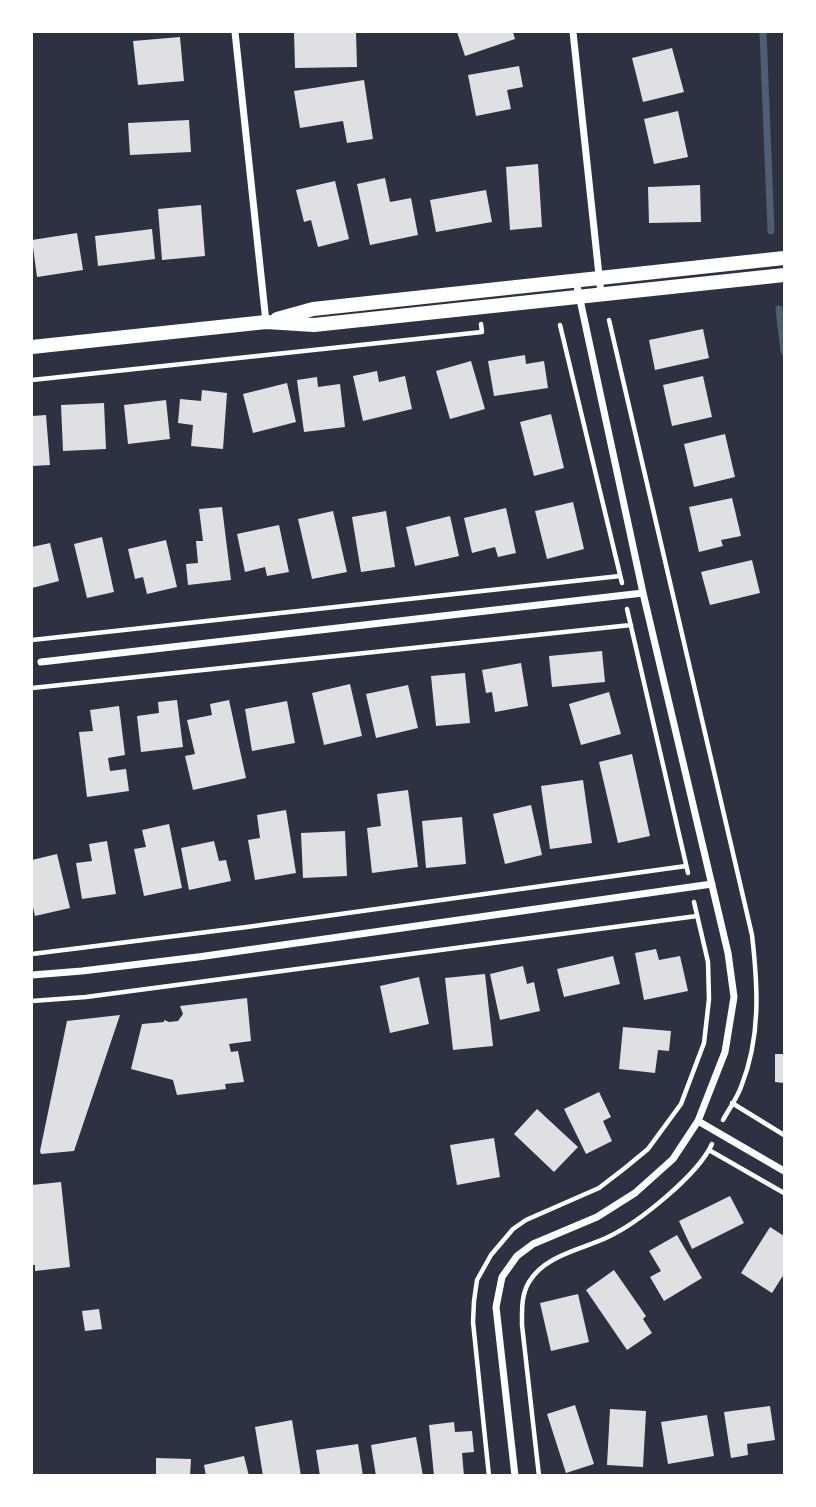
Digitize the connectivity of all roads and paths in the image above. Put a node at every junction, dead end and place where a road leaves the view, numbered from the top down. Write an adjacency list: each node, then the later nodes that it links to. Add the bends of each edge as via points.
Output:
1 (235, 32): 8 (street)
2 (573, 32): 5 (street)
3 (785, 258): 5 (main road)
4 (785, 275): 5 (main road)
5 (600, 286): 6 (main road)
6 (578, 289): 8 (main road, via 313,309); 14 (street)
7 (609, 320): 27 (path, via 752,936 758,988 756,1024 741,1087)
8 (266, 322): 11 (main road)
9 (561, 325): 13 (path)
10 (482, 332): 12 (path)
11 (32, 347)
12 (32, 380)
13 (620, 576): 15 (path); 17 (path)
14 (643, 593): 15 (street); 21 (street)
15 (624, 595): 16 (path); 18 (street)
16 (631, 625): 19 (path); 20 (path)
17 (32, 640)
18 (41, 662)
19 (32, 688)
20 (686, 866): 22 (path); 24 (path)
21 (712, 884): 22 (street); 28 (street, via 734,997 725,1052)
22 (691, 888): 23 (path); 25 (street, via 198,957)
23 (697, 916): 26 (path); 34 (path, via 708,962 709,999 704,1043 681,1104 648,1149 599,1188 513,1229 478,1280 473,1321)
24 (32, 954)
25 (32, 975)
26 (32, 1001)
27 (732, 1103): 29 (path); 30 (path)
28 (698, 1121): 29 (street); 35 (street, via 673,1159 635,1193 597,1217 533,1244 517,1255 502,1277 496,1307)
29 (717, 1132): 31 (path); 32 (street)
30 (785, 1135)
31 (709, 1150): 33 (path); 36 (path, via 660,1202 614,1234 545,1264 529,1283 522,1303 522,1325)
32 (785, 1171)
33 (785, 1193)
34 (489, 1475)
35 (515, 1475)
36 (539, 1475)

